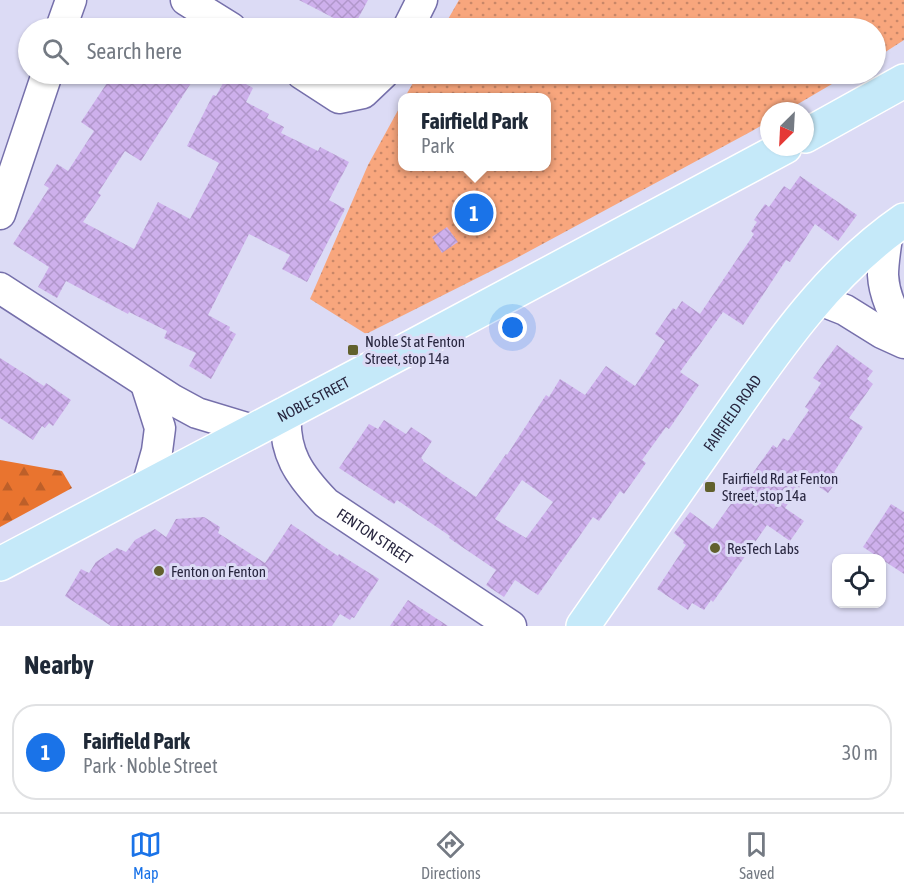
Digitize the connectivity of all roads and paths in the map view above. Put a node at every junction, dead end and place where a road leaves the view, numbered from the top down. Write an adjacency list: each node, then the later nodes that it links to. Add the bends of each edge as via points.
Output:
1 (71, 0): 4 (street)
2 (186, 0): 5 (street)
3 (422, 0): 6 (street)
4 (65, 18)
5 (215, 18)
6 (413, 18)
7 (904, 81): 11 (main road)
8 (43, 84): 15 (street)
9 (317, 84): 10 (street, via 339,98)
10 (371, 84)
11 (868, 100): 12 (main road); 13 (main road)
12 (904, 108)
13 (814, 131)
14 (768, 156): 22 (main road, NOBLE STREET)
15 (0, 214)
16 (896, 225): 18 (main road, FAIRFIELD ROAD); 19 (street, via 884,275 894,315)
17 (0, 288): 21 (street)
18 (817, 299): 20 (street); 27 (main road, FAIRFIELD ROAD, via 772,355)
19 (904, 329)
20 (904, 343)
21 (146, 384): 23 (street, via 197,413); 24 (street, via 160,428)
22 (286, 412): 23 (main road, NOBLE STREET); 26 (street, FENTON STREET, via 286,437 295,465 326,503)
23 (253, 430): 24 (main road, NOBLE STREET)
24 (147, 486): 25 (main road, NOBLE STREET)
25 (0, 564)
26 (511, 626)
27 (583, 626)

